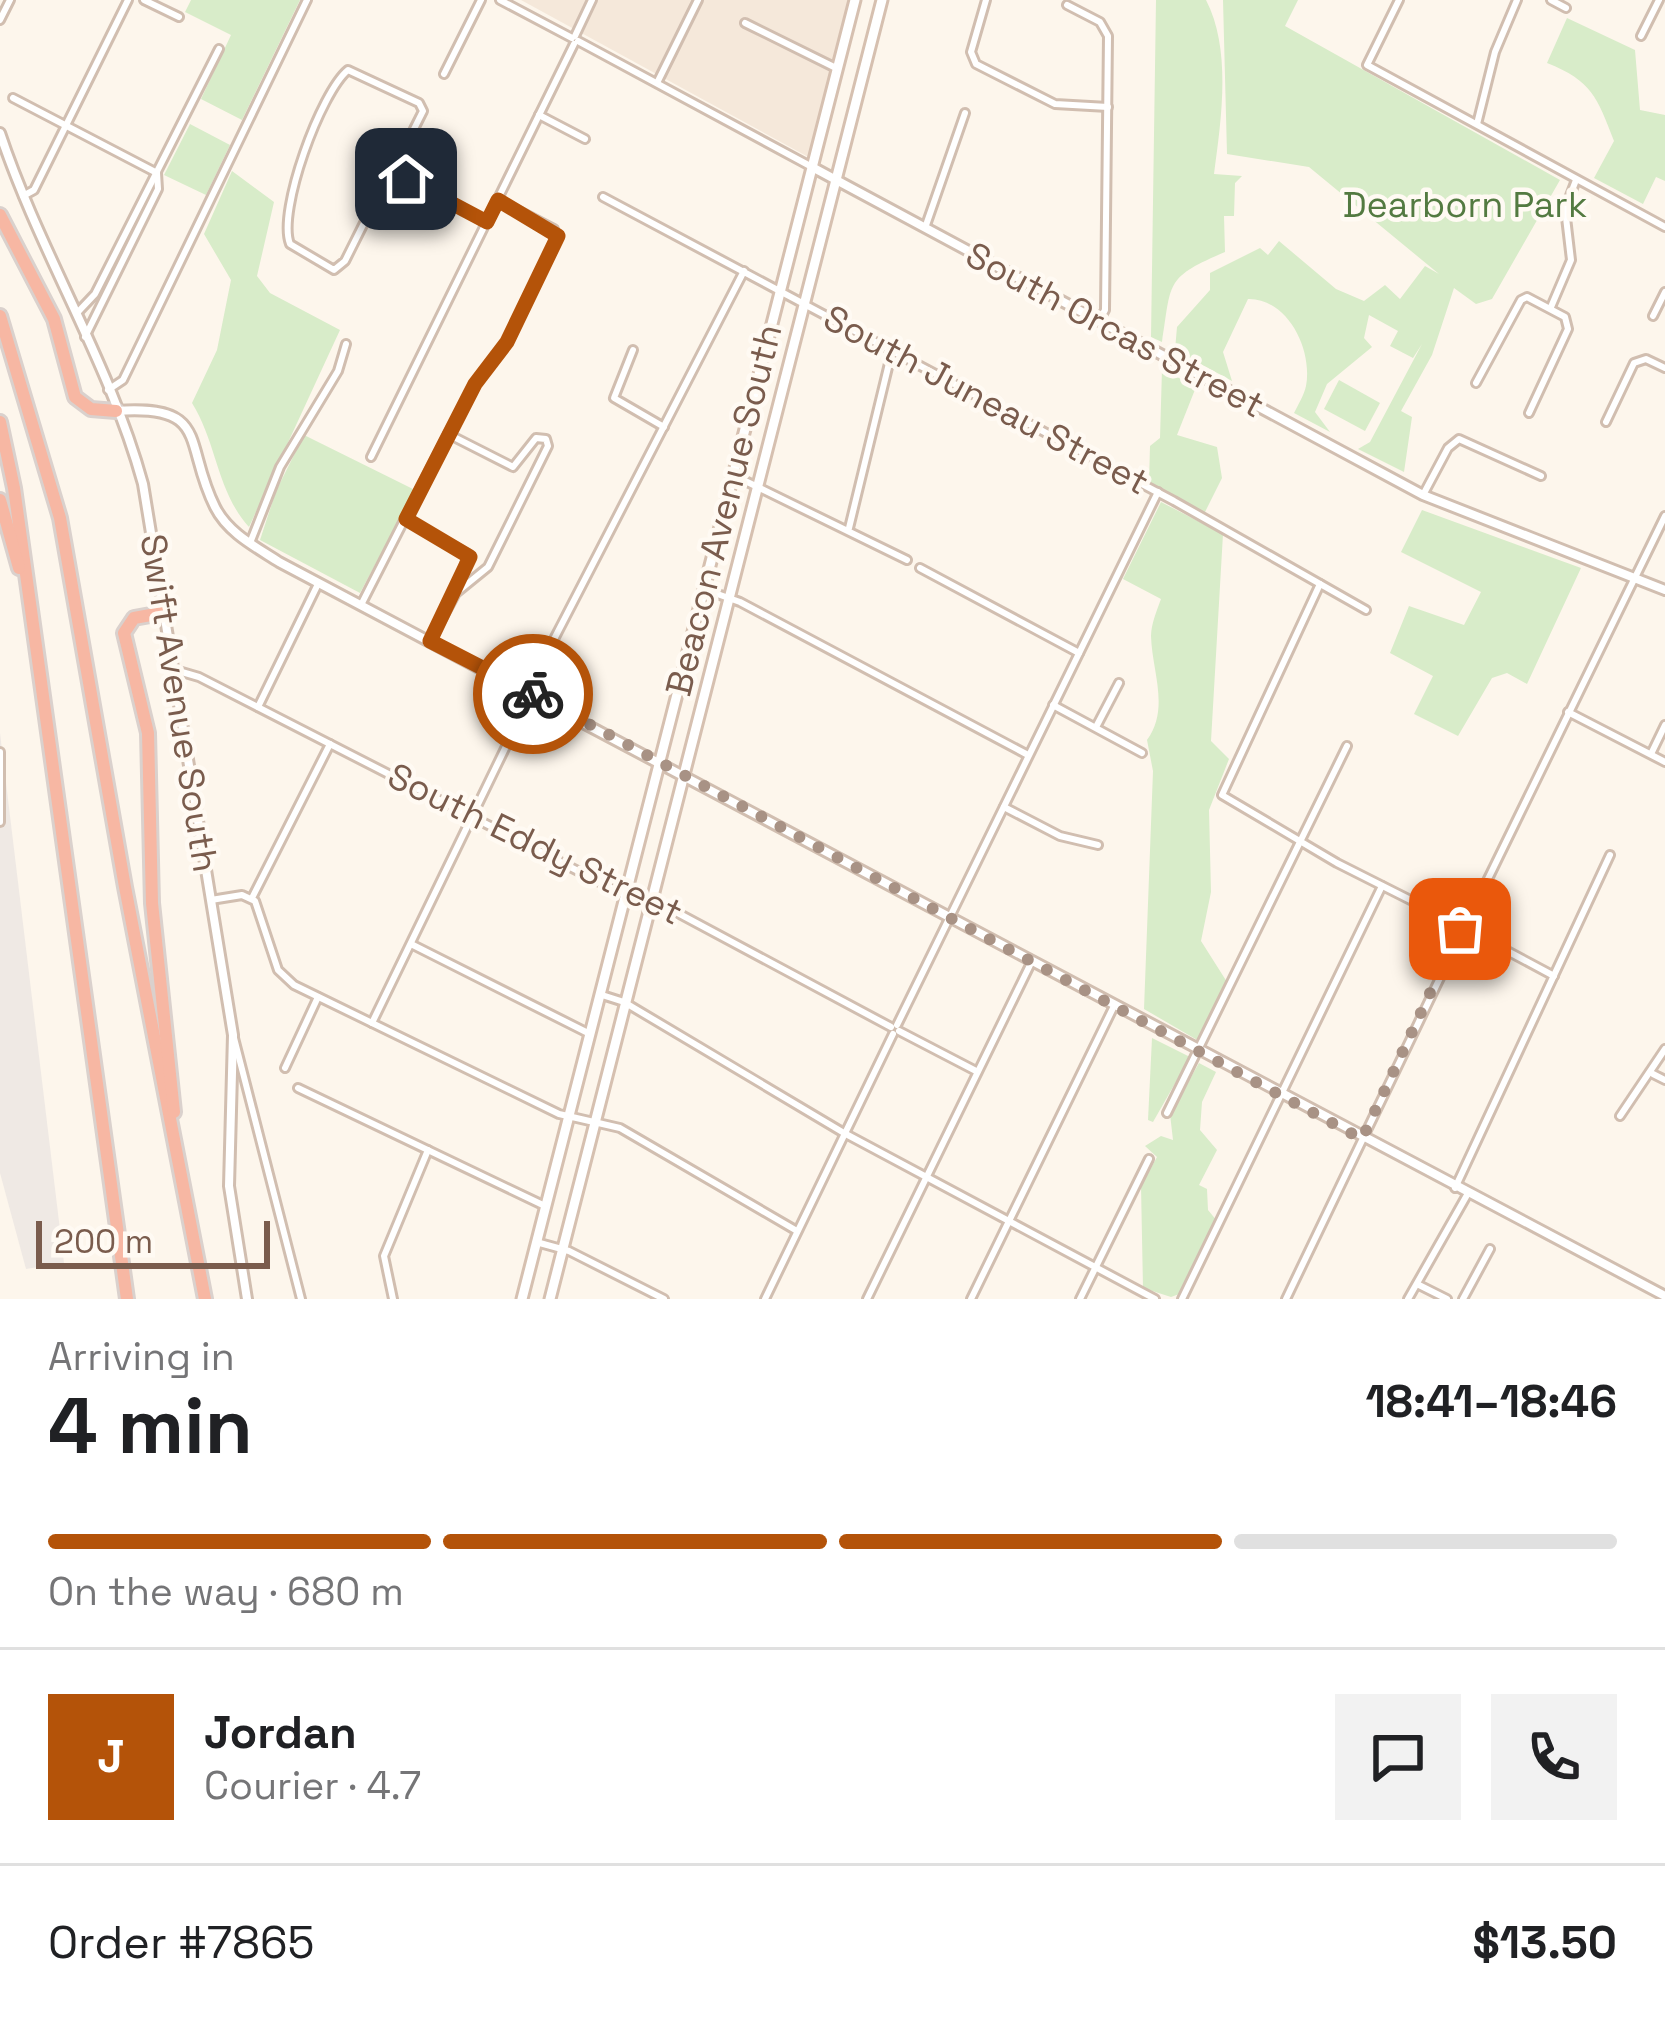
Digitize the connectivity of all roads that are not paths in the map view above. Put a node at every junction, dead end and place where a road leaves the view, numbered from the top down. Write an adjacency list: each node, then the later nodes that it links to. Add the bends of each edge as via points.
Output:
1 (10, 0): 19 (street)
2 (128, 0): 32 (street)
3 (144, 0): 18 (street)
4 (308, 0): 62 (street, via 122,380)
5 (481, 0): 25 (street)
6 (500, 0): 22 (street, South Orcas Street)
7 (592, 0): 22 (street)
8 (698, 0): 26 (street)
9 (855, 0): 24 (main road, Beacon Avenue South)
10 (882, 0): 38 (main road, Beacon Avenue South)
11 (986, 0): 28 (street, via 972,58 1055,104)
12 (1399, 0): 31 (street, via 1367,65)
13 (1517, 0): 31 (street)
14 (1550, 0): 17 (street)
15 (1659, 0): 21 (street)
16 (1067, 5): 28 (street, via 1105,26)
17 (1566, 8)
18 (178, 17)
19 (0, 20)
20 (745, 22): 24 (street)
21 (1641, 36)
22 (575, 40): 26 (street, South Orcas Street); 30 (street)
23 (219, 49): 36 (street)
24 (838, 69): 35 (main road, Beacon Avenue South)
25 (444, 74)
26 (656, 84): 35 (street, South Orcas Street)
27 (13, 98): 32 (street)
28 (1108, 107): 55 (street)
29 (964, 112): 46 (street)
30 (539, 115): 34 (street); 42 (street)
31 (1477, 124): 39 (street)
32 (65, 128): 36 (street); 40 (street, via 34,190)
33 (0, 134): 40 (street, Swift Avenue South)
34 (585, 139)
35 (812, 167): 38 (street, South Orcas Street); 48 (main road, Beacon Avenue South)
36 (157, 173): 52 (street, via 92,301); 56 (street, via 158,189)
37 (399, 173): 37 (street, via 385,181 338,269 301,253 286,231 307,149 348,70 421,106); 44 (street)
38 (836, 179): 46 (street, South Orcas Street); 50 (main road, Beacon Avenue South)
39 (1576, 180): 45 (street); 51 (street, via 1565,209 1569,267)
40 (21, 196): 52 (street, Swift Avenue South)
41 (603, 197): 47 (street, South Juneau Street)
42 (498, 200): 44 (street); 68 (street, via 558,236 507,342)
43 (0, 214): 63 (highway, via 54,320 75,398)
44 (487, 222): 69 (street)
45 (1665, 227)
46 (925, 228): 55 (street, South Orcas Street)
47 (744, 271): 48 (street, South Juneau Street); 67 (street)
48 (780, 290): 50 (street, South Juneau Street); 70 (main road, Beacon Avenue South)
49 (1665, 292): 54 (street)
50 (805, 303): 59 (street, South Juneau Street); 72 (main road, Beacon Avenue South)
51 (1551, 307): 61 (street, via 1521,300); 64 (street, via 1568,323)
52 (74, 315): 56 (street, Swift Avenue South)
53 (0, 316): 152 (highway, via 61,518)
54 (1653, 316)
55 (1099, 321): 74 (street, South Orcas Street)
56 (85, 337): 62 (street, Swift Avenue South)
57 (346, 344): 79 (street, via 280,466)
58 (633, 350): 67 (street, via 614,398)
59 (892, 351): 73 (street, South Juneau Street); 78 (street)
60 (1665, 368): 66 (street, via 1646,358 1634,363)
61 (1476, 383)
62 (107, 390): 63 (street, Swift Avenue South)
63 (116, 411): 79 (street, via 163,410 186,425 215,507); 92 (street, Swift Avenue South, via 142,484)
64 (1529, 413)
65 (0, 422): 88 (highway)
66 (1606, 422)
67 (664, 427): 97 (street)
68 (448, 434): 77 (street); 87 (street, via 517,466 536,438 546,440 488,566)
69 (370, 457)
70 (731, 475): 72 (street); 85 (main road, Beacon Avenue South)
71 (1541, 476): 74 (street, via 1459,439)
72 (759, 484): 78 (street); 89 (main road, Beacon Avenue South)
73 (1158, 492): 84 (street, South Juneau Street); 94 (street)
74 (1423, 495): 82 (street, South Orcas Street)
75 (0, 500): 88 (highway)
76 (1665, 516): 82 (street)
77 (406, 519): 87 (street, via 468,554); 90 (street)
78 (848, 530): 80 (street)
79 (250, 543): 83 (street)
80 (908, 560)
81 (920, 568): 94 (street)
82 (1634, 578): 86 (street, South Orcas Street); 100 (street)
83 (318, 584): 90 (street); 99 (street)
84 (1320, 584): 91 (street, South Juneau Street); 115 (street, via 1222,794)
85 (702, 589): 89 (street); 110 (main road, Beacon Avenue South)
86 (1665, 590)
87 (456, 593): 93 (street)
88 (28, 597): 165 (highway)
89 (730, 598): 108 (street); 111 (main road, Beacon Avenue South)
90 (361, 605): 93 (street)
91 (1366, 610)
92 (167, 612): 95 (street, Swift Avenue South); 152 (highway, via 134,618 124,633 148,733 152,903)
93 (430, 641): 97 (street)
94 (1079, 653): 98 (street)
95 (175, 670): 99 (street, South Eddy Street); 121 (street, Swift Avenue South)
96 (1119, 682): 102 (street)
97 (530, 693): 110 (street); 113 (street)
98 (1053, 705): 102 (street); 108 (street)
99 (258, 707): 103 (street, South Eddy Street)
100 (1568, 712): 107 (street); 124 (street)
101 (1665, 725): 107 (street)
102 (1095, 728): 106 (street)
103 (330, 744): 113 (street, South Eddy Street); 120 (street)
104 (1347, 746): 115 (street)
105 (0, 752): 114 (street)
106 (1142, 753)
107 (1651, 754): 109 (street)
108 (1028, 755): 112 (street)
109 (1665, 761)
110 (661, 762): 111 (street); 119 (main road, Beacon Avenue South)
111 (682, 773): 122 (main road, Beacon Avenue South); 123 (street)
112 (1004, 807): 116 (street); 123 (street)
113 (472, 817): 119 (street, South Eddy Street); 125 (street)
114 (0, 822)
115 (1301, 842): 118 (street); 137 (street)
116 (1098, 845)
117 (1610, 855): 127 (street)
118 (1382, 886): 124 (street); 143 (street)
119 (627, 895): 122 (street, South Eddy Street); 128 (main road, Beacon Avenue South)
120 (252, 898): 121 (street); 129 (street, via 278,970)
121 (211, 900): 135 (street, Swift Avenue South)
122 (652, 901): 130 (main road, Beacon Avenue South); 133 (street, South Eddy Street)
123 (951, 916): 126 (street); 133 (street)
124 (1464, 928): 127 (street); 149 (street)
125 (411, 944): 132 (street); 134 (street)
126 (1032, 961): 131 (street); 139 (street)
127 (1554, 976): 154 (street)
128 (601, 994): 130 (street); 134 (main road, Beacon Avenue South)
129 (318, 997): 132 (street); 138 (street)
130 (624, 1002): 147 (main road, Beacon Avenue South); 148 (street)
131 (1114, 1006): 137 (street); 157 (street)
132 (372, 1023): 146 (street)
133 (895, 1029): 139 (street, South Eddy Street); 148 (street)
134 (590, 1034): 146 (main road, Beacon Avenue South)
135 (233, 1035): 167 (street, Swift Avenue South, via 229,1186); 168 (street)
136 (1665, 1049): 140 (street)
137 (1200, 1052): 143 (street); 144 (street)
138 (285, 1068)
139 (977, 1072): 153 (street)
140 (1653, 1074): 141 (street); 145 (street, via 1638,1083)
141 (1665, 1080)
142 (298, 1088): 150 (street)
143 (1281, 1095): 149 (street); 178 (street)
144 (1167, 1113)
145 (1620, 1116)
146 (568, 1117): 147 (street); 156 (main road, Beacon Avenue South)
147 (596, 1121): 158 (street); 160 (main road, Beacon Avenue South)
148 (844, 1133): 153 (street); 158 (street)
149 (1362, 1139): 154 (street); 179 (street)
150 (428, 1150): 156 (street); 169 (street, via 385,1251)
151 (1149, 1159): 162 (street)
152 (178, 1173): 166 (highway)
153 (925, 1176): 157 (street); 174 (street)
154 (1455, 1188): 155 (street)
155 (1467, 1195): 163 (street); 164 (street)
156 (545, 1206): 159 (main road, Beacon Avenue South)
157 (1010, 1221): 162 (street); 175 (street)
158 (797, 1231): 173 (street)
159 (536, 1242): 160 (street); 170 (main road, Beacon Avenue South)
160 (562, 1249): 171 (main road, Beacon Avenue South); 172 (street)
161 (1490, 1249): 182 (street)
162 (1095, 1266): 176 (street); 177 (street)
163 (1417, 1284): 180 (street); 181 (street)
164 (1665, 1296)
165 (127, 1299)
166 (205, 1299)
167 (248, 1299)
168 (301, 1299)
169 (393, 1299)
170 (522, 1299)
171 (550, 1299)
172 (664, 1299)
173 (765, 1299)
174 (867, 1299)
175 (971, 1299)
176 (1080, 1299)
177 (1155, 1299)
178 (1182, 1299)
179 (1286, 1299)
180 (1408, 1299)
181 (1447, 1299)
182 (1463, 1299)

